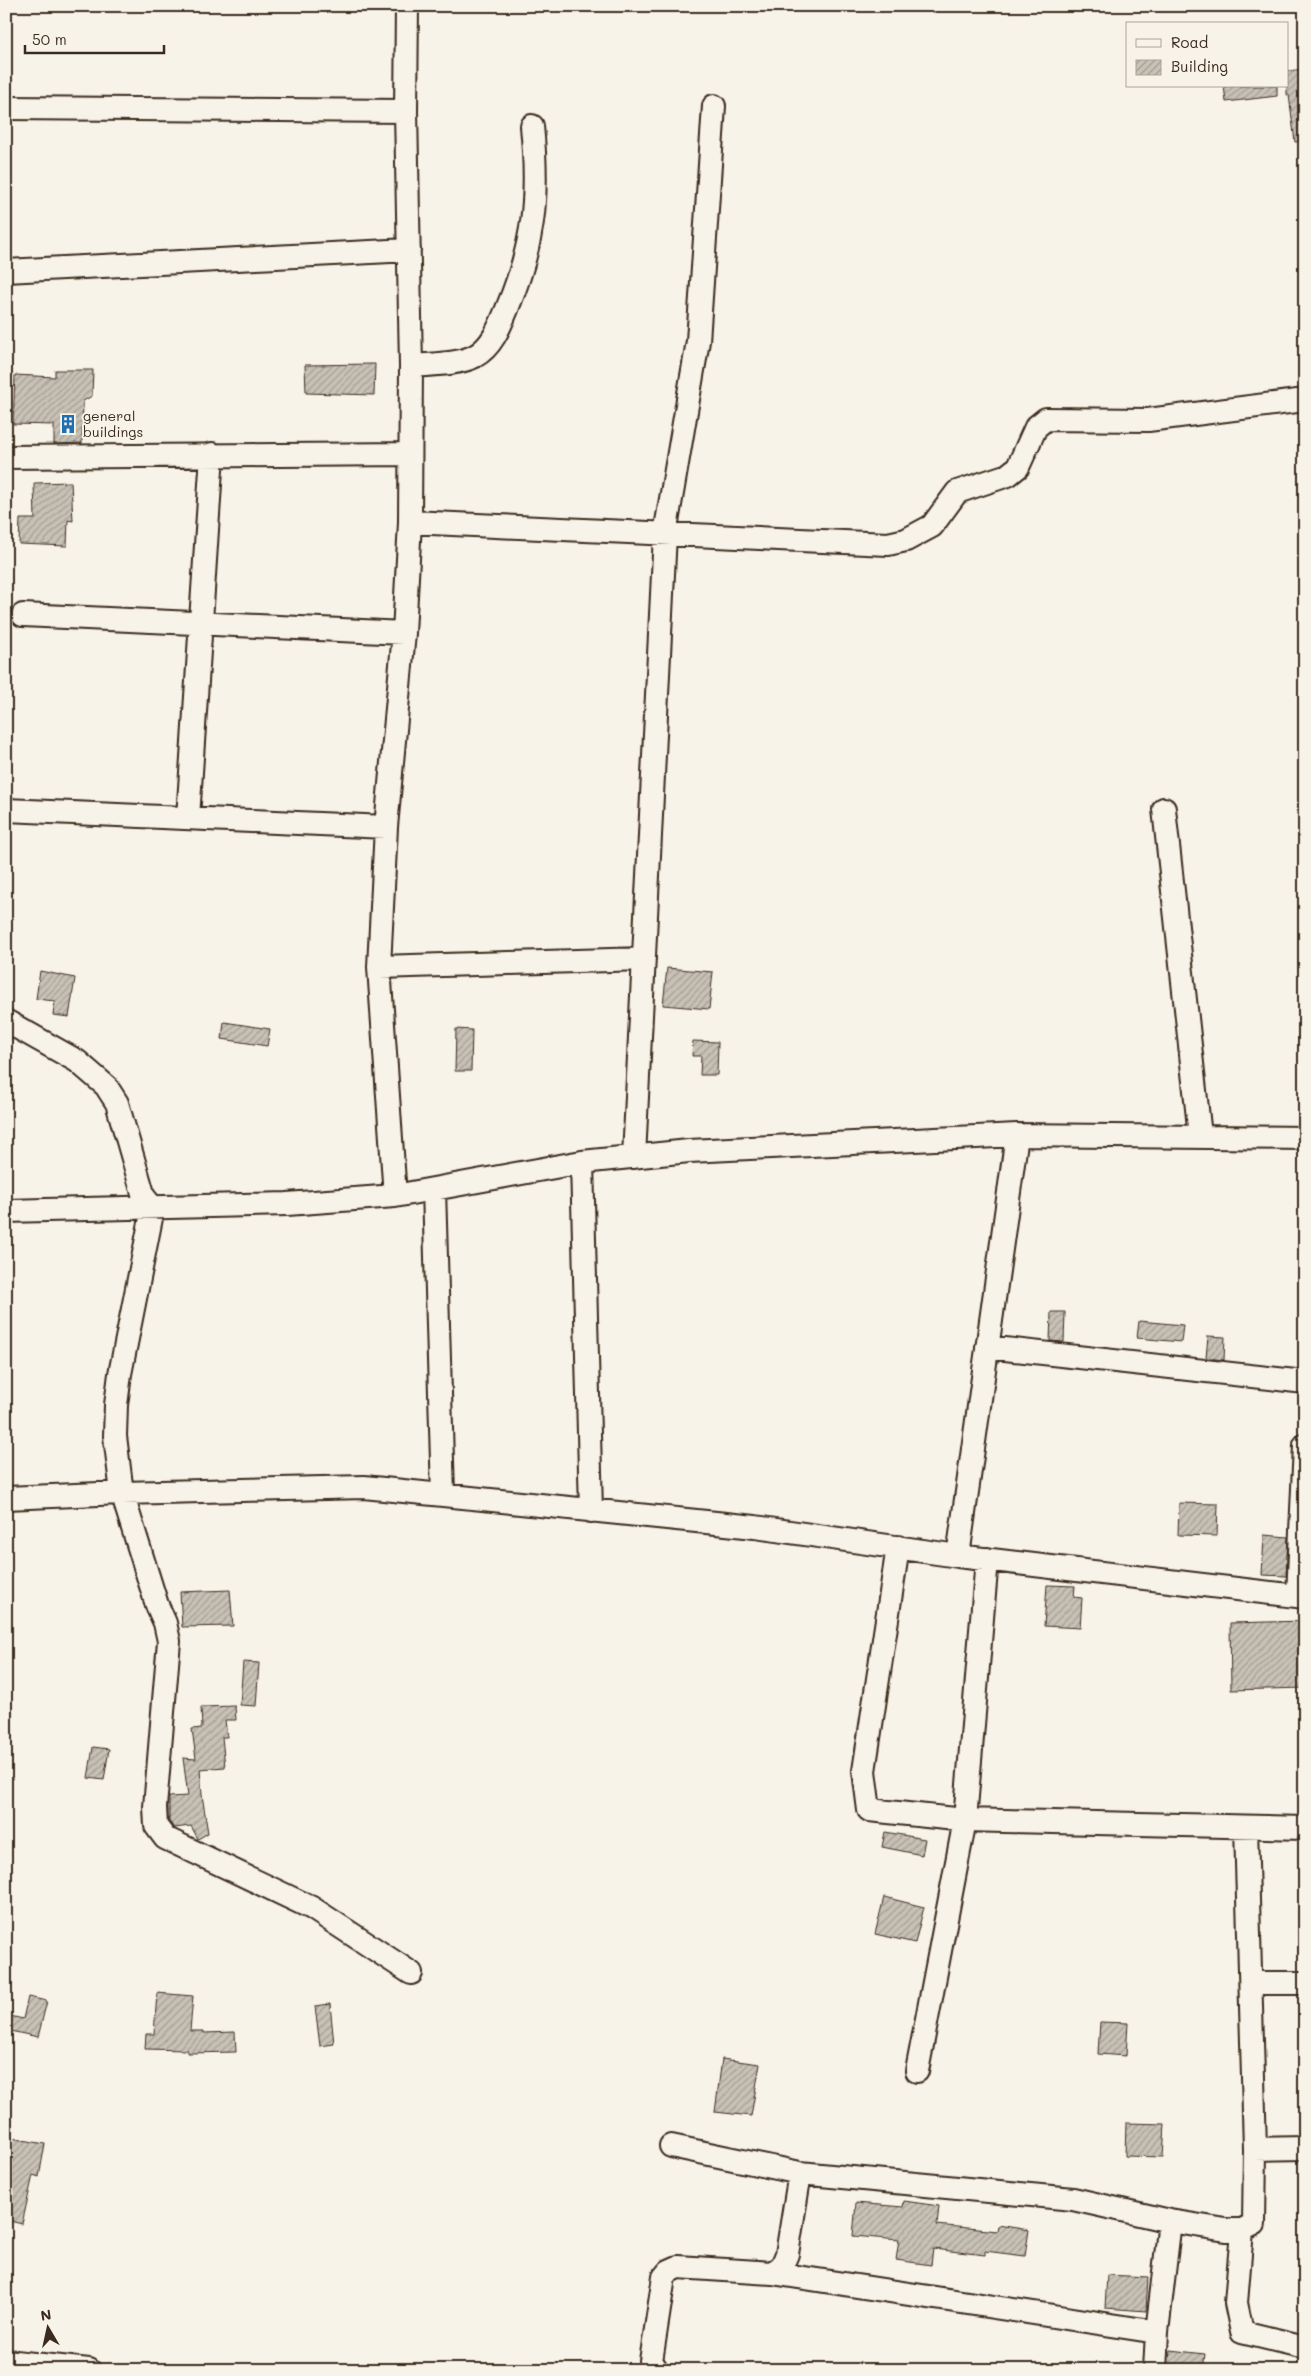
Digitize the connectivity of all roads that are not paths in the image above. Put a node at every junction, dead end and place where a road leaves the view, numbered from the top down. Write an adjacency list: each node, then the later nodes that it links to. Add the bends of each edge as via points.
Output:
1 (407, 6): 4 (street)
2 (714, 106): 14 (street, via 698,340)
3 (6, 108): 4 (street)
4 (406, 111): 6 (street)
5 (532, 126): 8 (street, via 536,160 534,223 522,272 497,334 476,355 448,363)
6 (409, 250): 7 (street); 8 (street)
7 (6, 272)
8 (411, 366): 11 (street)
9 (1305, 400): 14 (street, via 1148,420 1046,419 1036,427 1018,467 1008,475 958,492 932,526 906,540 888,544)
10 (212, 454): 11 (street); 12 (street); 16 (street)
11 (409, 454): 13 (street)
12 (6, 457)
13 (410, 522): 14 (street); 17 (street)
14 (665, 534): 22 (street)
15 (23, 616): 16 (street)
16 (202, 624): 17 (street); 20 (street)
17 (404, 633): 21 (street)
18 (1164, 809): 26 (street)
19 (6, 810): 20 (street)
20 (188, 818): 21 (street)
21 (386, 827): 23 (street)
22 (644, 959): 23 (street); 28 (street)
23 (379, 967): 31 (street)
24 (6, 1021): 32 (street, via 77,1061 106,1086 117,1103 144,1196)
25 (1017, 1135): 26 (street); 28 (street, via 689,1151); 34 (street)
26 (1200, 1136): 27 (street)
27 (1305, 1138)
28 (634, 1157): 29 (street)
29 (582, 1162): 30 (street); 40 (street)
30 (434, 1189): 31 (street); 38 (street)
31 (395, 1196): 32 (street, via 287,1204)
32 (153, 1208): 33 (street); 37 (street, via 116,1405)
33 (6, 1212)
34 (987, 1347): 35 (street); 42 (street)
35 (1305, 1382)
36 (1305, 1445): 44 (street)
37 (122, 1493): 38 (street, via 364,1487); 39 (street); 48 (street, via 169,1641 156,1826 165,1838 312,1908)
38 (443, 1495): 40 (street)
39 (6, 1498)
40 (591, 1511): 41 (street, via 755,1527)
41 (898, 1547): 42 (street); 45 (street, via 864,1771 869,1810)
42 (958, 1556): 43 (street)
43 (987, 1560): 44 (street); 45 (street)
44 (1301, 1596)
45 (965, 1820): 46 (street); 51 (street)
46 (1246, 1826): 47 (street); 49 (street)
47 (1305, 1828)
48 (412, 1973)
49 (1252, 1983): 50 (street); 54 (street)
50 (1305, 1983)
51 (917, 2071)
52 (671, 2146): 55 (street)
53 (1305, 2148): 54 (street)
54 (1255, 2149): 57 (street, via 1254,2224)
55 (800, 2173): 56 (street, via 1073,2198); 58 (street, via 787,2254 782,2266)
56 (1170, 2221): 57 (street); 59 (street)
57 (1242, 2230): 60 (street, via 1236,2303 1242,2332)
58 (772, 2273): 59 (street); 63 (street, via 678,2267 669,2271 664,2277 651,2360)
59 (1157, 2332): 64 (street)
60 (1305, 2347)
61 (6, 2361): 62 (street)
62 (89, 2370)
63 (657, 2370)
64 (1155, 2370)

